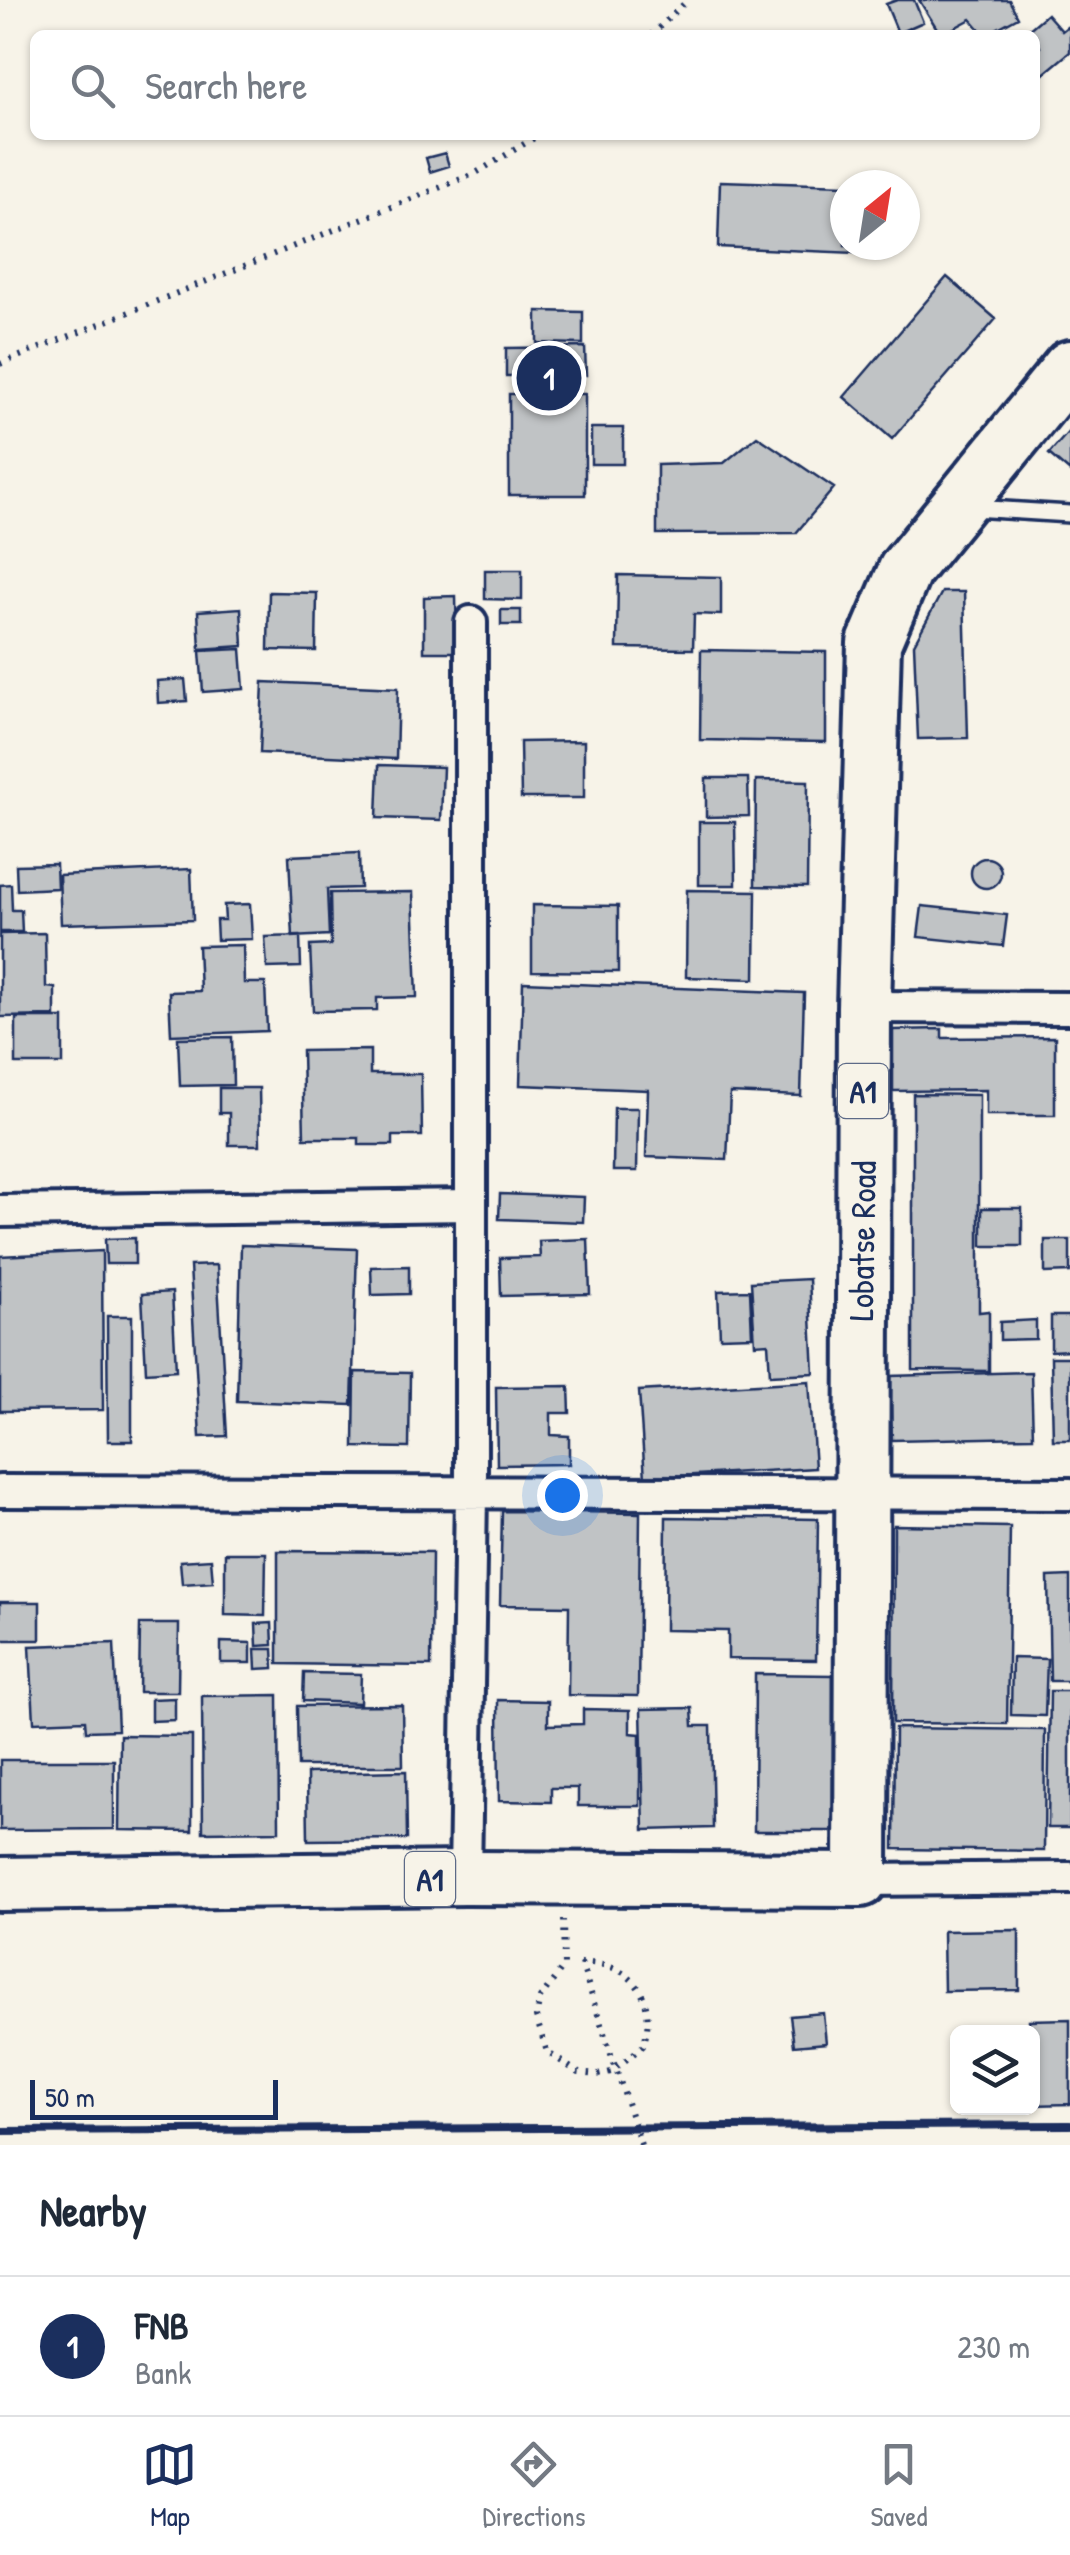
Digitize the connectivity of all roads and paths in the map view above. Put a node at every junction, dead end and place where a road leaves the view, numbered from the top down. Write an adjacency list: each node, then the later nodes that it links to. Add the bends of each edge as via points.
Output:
1 (688, 0): 2 (path)
2 (657, 30)
3 (530, 140): 4 (path, via 461,180)
4 (0, 364)
5 (1070, 367): 6 (highway, Lobatse Road / A1)
6 (953, 507): 7 (lane); 9 (highway, Lobatse Road / A1, via 905,570 874,643)
7 (1070, 514)
8 (471, 622): 11 (street)
9 (864, 1007): 10 (street); 14 (highway, Lobatse Road / A1)
10 (1070, 1008)
11 (472, 1205): 12 (street); 15 (street)
12 (0, 1211)
13 (0, 1490): 15 (street)
14 (859, 1491): 15 (street); 16 (street); 20 (highway, Lobatse Road / A1)
15 (471, 1493): 17 (street)
16 (1070, 1494)
17 (464, 1878): 19 (highway, A1); 21 (highway, A1)
18 (1070, 1878): 20 (street)
19 (562, 1879): 20 (highway, A1); 22 (path, bridge, via 564,1966 540,1998 539,2035 562,2066 578,2074 612,2072 642,2046 649,2010 644,1993 617,1968 581,1964)
20 (861, 1880)
21 (0, 1884)
22 (641, 2145)

